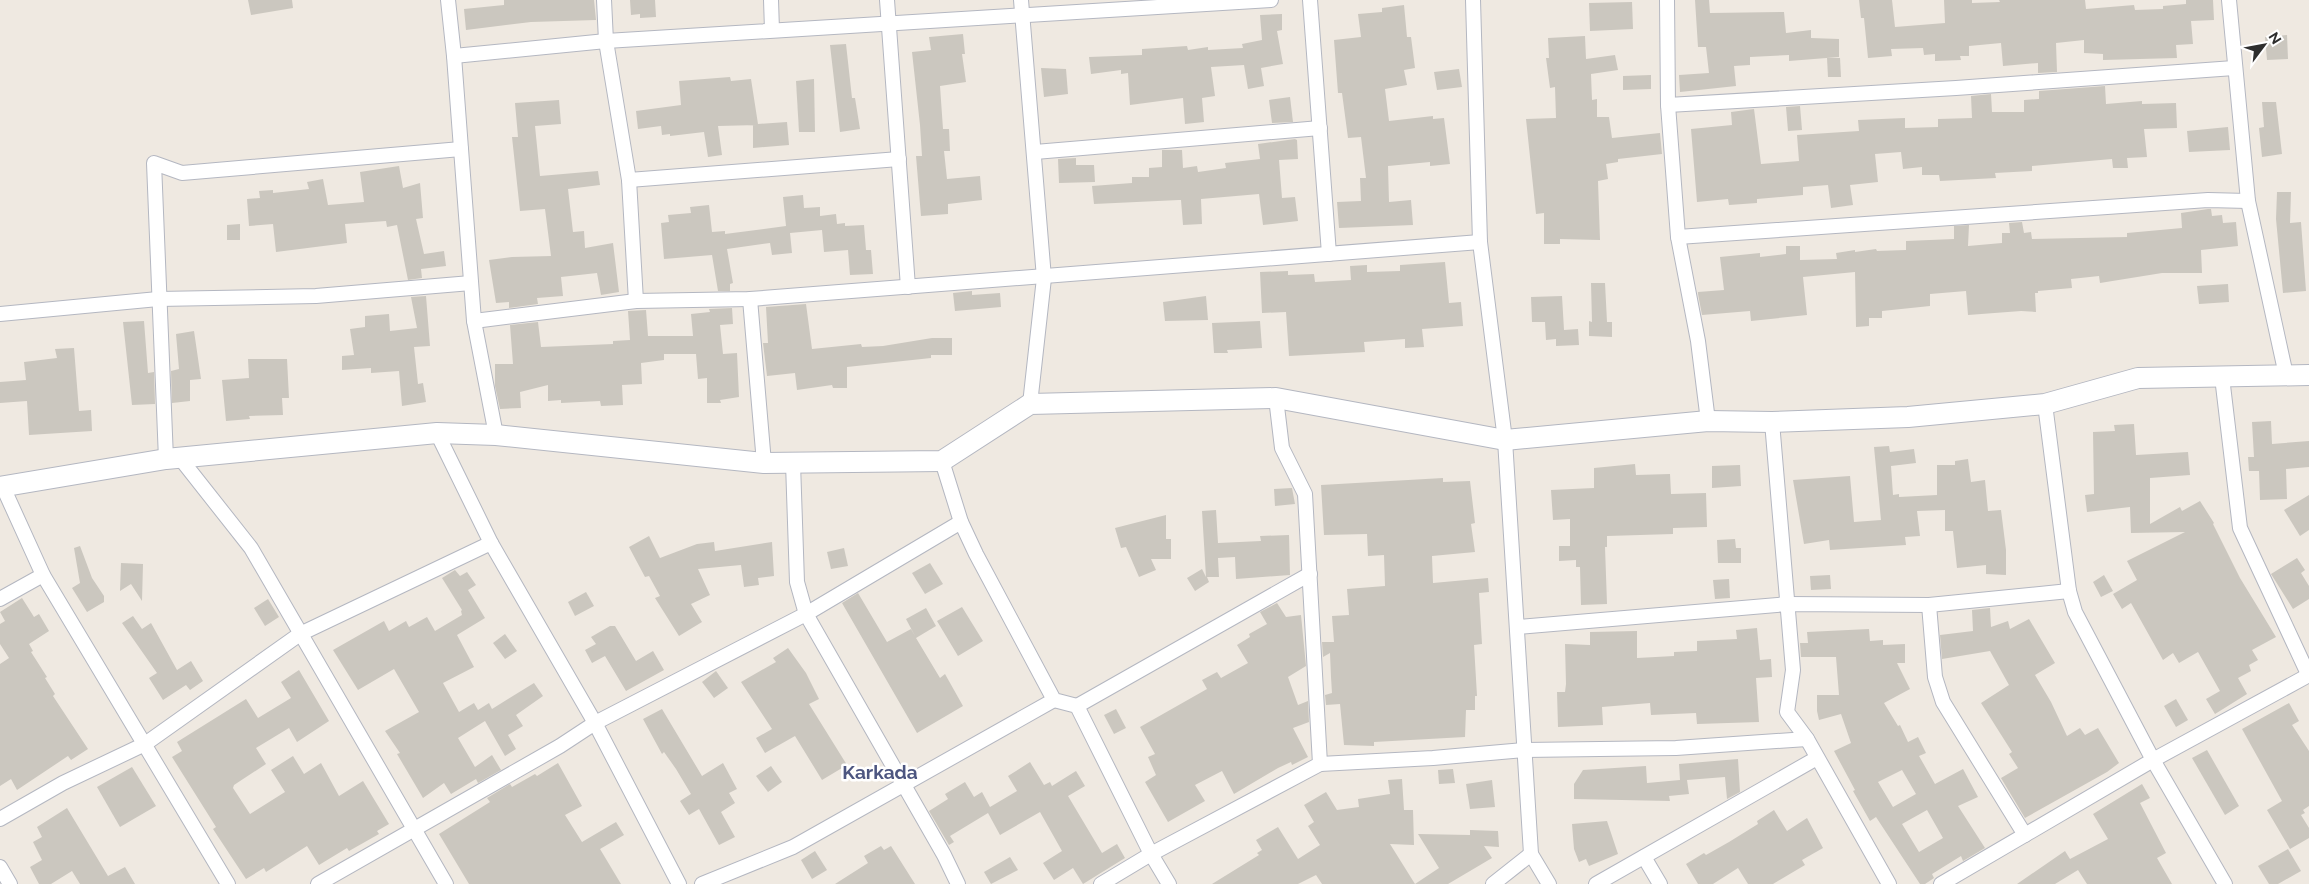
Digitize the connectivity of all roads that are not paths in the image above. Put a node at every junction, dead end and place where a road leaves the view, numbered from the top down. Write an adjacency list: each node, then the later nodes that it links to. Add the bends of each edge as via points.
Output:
1 (448, 0): 16 (street)
2 (604, 0): 15 (street)
3 (770, 0): 14 (street)
4 (887, 0): 13 (street)
5 (1021, 0): 12 (street)
6 (1271, 0): 11 (street)
7 (1310, 0): 19 (street)
8 (1473, 0): 26 (street)
9 (1667, 0): 18 (street)
10 (2229, 0): 17 (street)
11 (1179, 3): 12 (street)
12 (1022, 15): 13 (street); 21 (street)
13 (889, 24): 14 (street); 22 (street)
14 (772, 30): 15 (street)
15 (606, 41): 16 (street); 23 (street)
16 (454, 56): 20 (street)
17 (2234, 68): 18 (street); 24 (street)
18 (1668, 105): 25 (street)
19 (1320, 128): 21 (street); 27 (street)
20 (461, 149): 29 (street); 31 (street, via 182,173 154,163)
21 (1035, 152): 28 (street)
22 (899, 159): 23 (street); 30 (street)
23 (629, 180): 33 (street)
24 (2248, 201): 25 (street, via 2208,200); 36 (street)
25 (1678, 237): 42 (street, via 1698,341)
26 (1480, 242): 27 (street); 46 (street)
27 (1329, 254): 28 (street)
28 (1044, 278): 30 (street); 40 (street)
29 (472, 283): 31 (street, via 316,296); 35 (street)
30 (908, 287): 32 (street)
31 (158, 299): 34 (street); 47 (street)
32 (750, 300): 33 (street); 50 (street)
33 (636, 301): 35 (street)
34 (0, 314)
35 (474, 321): 45 (street)
36 (2286, 374): 37 (street); 38 (street)
37 (2309, 375)
38 (2222, 377): 41 (street, via 2138,378); 63 (street, via 2240,528)
39 (1276, 398): 40 (street); 46 (street); 54 (street, via 1282,448 1305,494)
40 (1030, 404): 48 (street)
41 (2046, 404): 43 (street, via 1908,417); 56 (street)
42 (1708, 421): 43 (street); 46 (street)
43 (1772, 422): 58 (street)
44 (437, 433): 45 (street); 47 (street); 53 (street)
45 (496, 435): 50 (street)
46 (1505, 440): 61 (street)
47 (173, 458): 51 (street); 62 (street, via 251,548)
48 (942, 461): 49 (street); 52 (street)
49 (794, 462): 50 (street); 60 (street, via 797,582)
50 (764, 463)
51 (1, 487): 55 (street)
52 (961, 522): 60 (street); 64 (street)
53 (491, 543): 62 (street); 66 (street)
54 (1310, 574): 65 (street); 72 (street)
55 (43, 575): 57 (street); 68 (street)
56 (2070, 591): 59 (street); 71 (street, via 2085,634)
57 (0, 600)
58 (1788, 604): 59 (street); 61 (street); 67 (street, via 1792,670 1787,712)
59 (1929, 605): 76 (street, via 1939,695)
60 (806, 614): 66 (street); 73 (street)
61 (1516, 627): 69 (street)
62 (300, 634): 68 (street); 75 (street)
63 (2309, 675): 71 (street)
64 (1054, 700): 65 (street); 73 (street)
65 (1077, 706): 77 (street)
66 (595, 723): 75 (street, via 526,766); 85 (street)
67 (1807, 739): 69 (street, via 1676,748); 70 (street)
68 (145, 744): 74 (street, via 63,783); 82 (street)
69 (1524, 750): 72 (street); 78 (street)
70 (1817, 758): 79 (street); 94 (street)
71 (2153, 760): 76 (street); 96 (street)
72 (1320, 764): 77 (street)
73 (902, 784): 86 (street, via 793,847); 87 (street)
74 (0, 819)
75 (413, 828): 83 (street); 84 (street)
76 (2025, 835): 95 (street)
77 (1151, 854): 88 (street); 89 (street)
78 (1530, 854): 90 (street); 91 (street)
79 (1644, 857): 92 (street); 93 (street)
80 (0, 867): 81 (street)
81 (10, 884)
82 (228, 884)
83 (318, 884)
84 (446, 884)
85 (679, 884)
86 (702, 884)
87 (958, 884)
88 (1101, 884)
89 (1169, 884)
90 (1493, 884)
91 (1549, 884)
92 (1596, 884)
93 (1660, 884)
94 (1889, 884)
95 (1942, 884)
96 (2225, 884)

